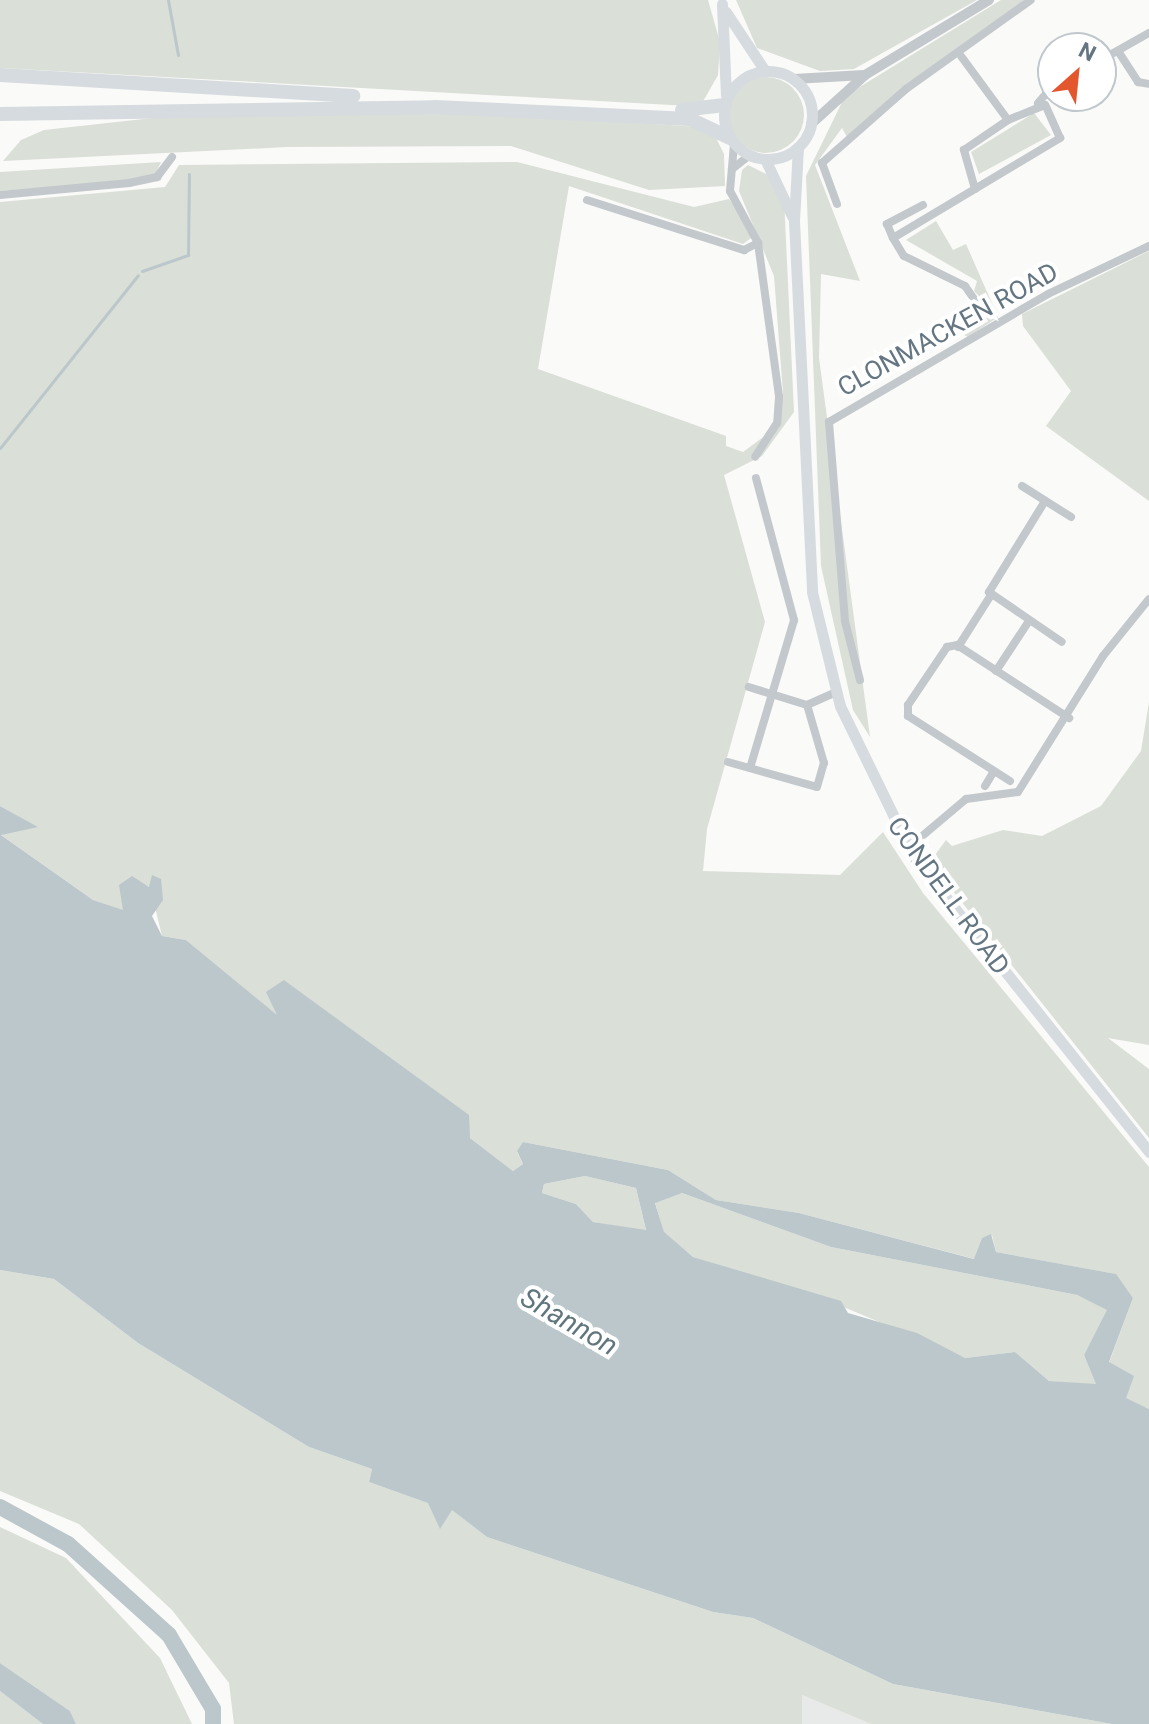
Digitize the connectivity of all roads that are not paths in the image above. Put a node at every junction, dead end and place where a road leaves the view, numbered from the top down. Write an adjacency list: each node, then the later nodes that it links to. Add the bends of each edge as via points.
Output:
1 (989, 0): 9 (street)
2 (1032, 0): 6 (street)
3 (722, 2): 7 (main road); 12 (main road)
4 (1149, 33): 5 (street)
5 (1118, 51): 11 (street, via 1138,82)
6 (961, 56): 16 (street); 27 (street, via 906,89 822,163)
7 (765, 71): 10 (main road); 12 (main road, via 738,82)
8 (0, 75): 12 (highway, via 699,112)
9 (865, 75): 10 (street); 17 (street)
10 (794, 79): 17 (main road, via 811,104)
11 (1149, 84)
12 (725, 102): 18 (main road)
13 (1037, 104): 16 (street)
14 (1045, 112): 24 (street, via 1060,132 1055,146)
15 (0, 114): 18 (highway, via 435,107 690,119)
16 (1008, 120): 24 (street, via 964,150)
17 (811, 124): 19 (main road)
18 (732, 141): 20 (main road); 23 (street)
19 (798, 147): 22 (main road); 29 (main road, CONDELL ROAD)
20 (750, 155): 22 (main road); 23 (street)
21 (172, 157): 25 (street, via 157,177)
22 (765, 159): 29 (main road)
23 (732, 169): 31 (street, via 730,191)
24 (975, 189): 30 (street)
25 (0, 195)
26 (587, 200): 31 (street, via 744,250)
27 (837, 204)
28 (923, 205): 30 (street, via 887,224)
29 (794, 221): 47 (main road, CONDELL ROAD, via 812,592)
30 (893, 238): 33 (street, via 904,256 965,286)
31 (758, 243): 34 (street, via 779,397 777,423)
32 (1149, 246): 45 (street, CLONMACKEN ROAD, via 1048,294 829,422 845,621)
33 (977, 303)
34 (755, 457)
35 (756, 478): 48 (street, via 794,620)
36 (1022, 486): 37 (street)
37 (1045, 501): 38 (street); 39 (street, via 992,582)
38 (1071, 517)
39 (991, 595): 41 (street); 43 (street)
40 (1149, 599): 50 (street, via 1103,656)
41 (1029, 621): 42 (street); 44 (street)
42 (1062, 642)
43 (958, 647): 44 (street); 53 (street, via 947,647 906,711)
44 (996, 671): 50 (street)
45 (860, 680)
46 (749, 687): 48 (street)
47 (836, 692): 49 (street); 56 (main road, CONDELL ROAD, via 861,760)
48 (771, 693): 49 (street); 52 (street)
49 (807, 705): 52 (street, via 824,763 817,787)
50 (1069, 718): 56 (street, via 1018,792 966,799)
51 (728, 762): 52 (street)
52 (750, 768)
53 (994, 771): 54 (street); 55 (street)
54 (1010, 781)
55 (985, 786)
56 (908, 848): 57 (main road, CONDELL ROAD)
57 (1149, 1152)

